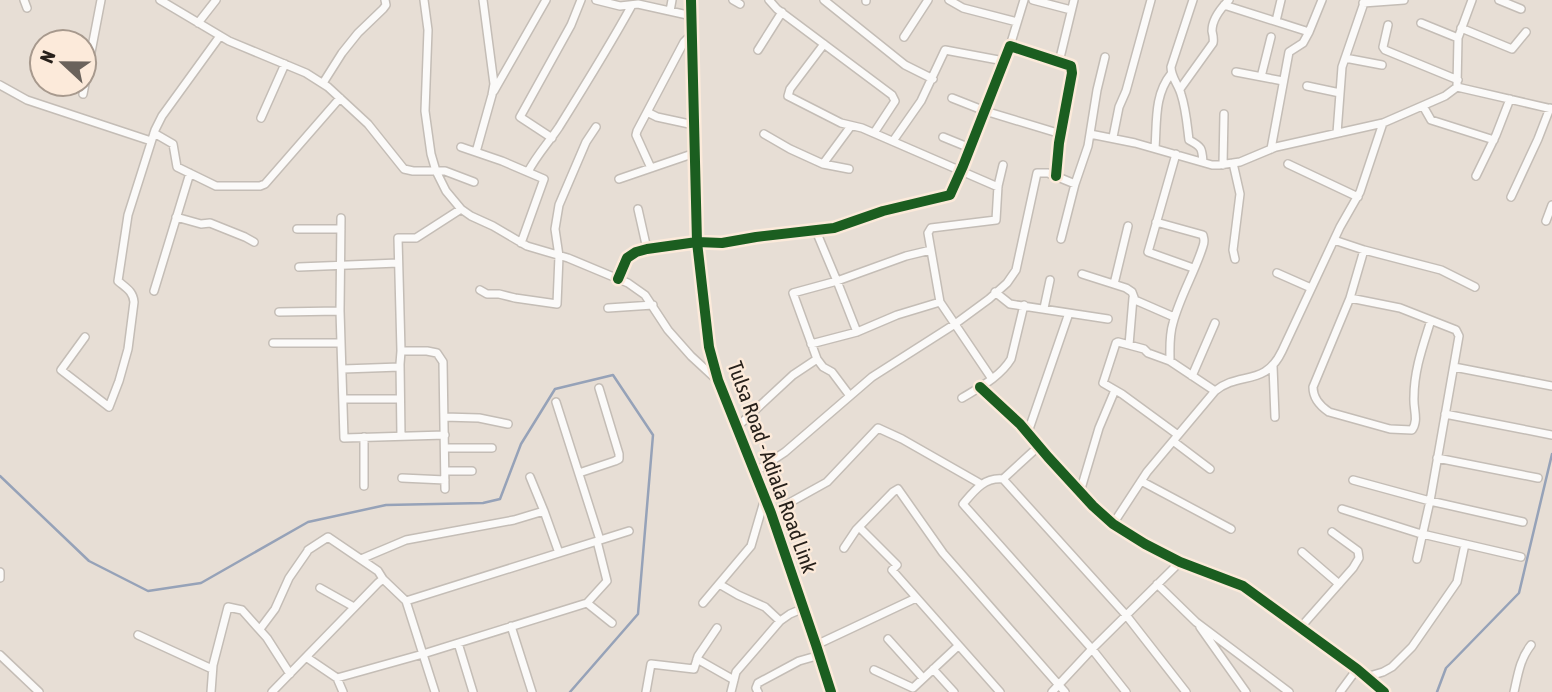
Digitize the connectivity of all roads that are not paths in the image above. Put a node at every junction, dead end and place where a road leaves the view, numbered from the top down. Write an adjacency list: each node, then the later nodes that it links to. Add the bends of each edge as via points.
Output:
1 (102, 0): 39 (street)
2 (160, 0): 36 (street)
3 (216, 0): 36 (street)
4 (385, 0): 62 (street, via 386,5 358,33)
5 (424, 0): 109 (street, via 428,30 425,111)
6 (483, 0): 68 (street)
7 (546, 0): 68 (street)
8 (581, 0): 90 (street, via 520,117)
9 (596, 0): 27 (street, via 620,6)
10 (671, 0): 31 (street)
11 (691, 0): 33 (street, Tulsa Road - Adiala Road Link)
12 (769, 0): 32 (street)
13 (824, 0): 60 (street, via 905,65)
14 (928, 0): 45 (street)
15 (1024, 0): 35 (street)
16 (1033, 0): 30 (street)
17 (1074, 0): 30 (street)
18 (1150, 0): 89 (street)
19 (1193, 0): 58 (street)
20 (1281, 0): 34 (street)
21 (1322, 0): 41 (street)
22 (1404, 0): 26 (street)
23 (1472, 0): 40 (street)
24 (1499, 0): 29 (street)
25 (953, 1): 35 (street, via 963,8)
26 (1364, 2): 52 (street)
27 (637, 3): 31 (street); 90 (street)
28 (1226, 3): 34 (street); 66 (street, via 1214,21 1213,43)
29 (1521, 9)
30 (1071, 10): 54 (street)
31 (670, 11): 33 (street)
32 (782, 12): 48 (street); 50 (street)
33 (692, 16): 43 (street, Tulsa Road - Adiala Road Link)
34 (1276, 21): 41 (street)
35 (1017, 22): 49 (street)
36 (198, 23): 44 (street)
37 (1421, 23): 47 (street)
38 (1388, 25): 63 (street, via 1385,50)
39 (96, 28)
40 (1461, 28): 42 (street, via 1512,48); 47 (street)
41 (1309, 32): 61 (street, via 1303,43 1289,52)
42 (1526, 32)
43 (692, 34): 75 (street); 79 (street, Tulsa Road - Adiala Road Link)
44 (220, 36): 55 (street); 82 (street)
45 (904, 37)
46 (1271, 37): 59 (street)
47 (1458, 38): 63 (street)
48 (824, 44): 80 (street, via 788,96); 83 (street, via 894,98)
49 (1010, 46): 53 (street); 54 (street)
50 (758, 50)
51 (1105, 57): 87 (street)
52 (1345, 58): 56 (street); 67 (street)
53 (1004, 61): 60 (street, via 945,50); 74 (street)
54 (1059, 62): 86 (street, via 1070,66 1072,73)
55 (285, 64): 62 (street); 77 (street)
56 (1382, 65)
57 (1236, 72): 59 (street)
58 (1171, 74): 66 (street); 96 (street, via 1158,97)
59 (1261, 77): 61 (street)
60 (933, 79): 93 (street)
61 (1283, 82): 97 (street)
62 (323, 83): 69 (street)
63 (1457, 83): 71 (street); 72 (street, via 1445,96)
64 (0, 85): 92 (street, via 27,100)
65 (1307, 86): 67 (street)
66 (1180, 89): 101 (street, via 1189,140 1200,146)
67 (1340, 93): 84 (street)
68 (492, 95): 98 (street)
69 (340, 98): 109 (street, via 404,169); 112 (street, via 265,184 216,186)
70 (952, 98): 74 (street)
71 (1510, 99): 73 (street); 91 (street)
72 (1423, 106): 78 (street); 91 (street, via 1431,120)
73 (1551, 109): 120 (street)
74 (985, 111): 86 (street); 95 (street)
75 (647, 112): 79 (street); 107 (street, via 636,135)
76 (1224, 114): 106 (street)
77 (261, 118)
78 (1382, 123): 84 (street); 119 (street)
79 (694, 125): 99 (street, Tulsa Road - Adiala Road Link)
80 (851, 126): 83 (street); 103 (street)
81 (596, 127): 140 (street, via 559,205 555,229)
82 (154, 132): 92 (street); 112 (street, via 173,144 177,167)
83 (874, 133): 93 (street)
84 (1337, 133): 97 (street)
85 (764, 134): 103 (street)
86 (1061, 134): 113 (street)
87 (1090, 134): 89 (street); 117 (street)
88 (943, 137): 95 (street)
89 (1113, 137): 96 (street)
90 (552, 138): 110 (street)
91 (1494, 140): 114 (street)
92 (151, 141): 173 (street, via 128,215 118,281 130,290 134,302 128,349 109,407 61,370)
93 (893, 141): 111 (street)
94 (461, 147): 98 (street)
95 (970, 148): 111 (street)
96 (1155, 148): 100 (street)
97 (1271, 149): 102 (street)
98 (476, 152): 110 (street)
99 (695, 153): 107 (street); 135 (street, Tulsa Road - Adiala Road Link)
100 (1176, 154): 101 (street); 127 (street)
101 (1203, 162): 106 (street)
102 (1233, 163): 106 (street); 141 (street, via 1240,194)
103 (822, 164): 108 (street)
104 (1288, 164): 119 (street)
105 (1003, 165): 118 (street)
106 (1223, 165)
107 (651, 168): 115 (street)
108 (849, 169)
109 (436, 171): 116 (street); 122 (street)
110 (528, 172): 136 (street, via 545,181)
111 (961, 172): 118 (street); 131 (street, via 950,195)
112 (190, 173): 124 (street)
113 (1056, 176): 117 (street); 156 (street, via 1037,173 1016,270)
114 (1476, 176)
115 (619, 179)
116 (474, 182)
117 (1075, 184): 132 (street)
118 (998, 187): 138 (street, via 996,220 931,228)
119 (1358, 197): 133 (street)
120 (1511, 197)
121 (1552, 205): 126 (street)
122 (461, 209): 136 (street); 142 (street, via 416,238 398,238)
123 (638, 209): 137 (street)
124 (176, 217): 134 (street, via 210,223); 155 (street)
125 (341, 218): 130 (street)
126 (1546, 221)
127 (1156, 222): 145 (street, via 1148,252); 145 (street, via 1203,235)
128 (1128, 226): 151 (street)
129 (297, 229): 130 (street)
130 (341, 229): 143 (street)
131 (816, 231): 135 (street); 150 (street)
132 (1061, 239)
133 (1334, 240): 139 (street); 153 (street)
134 (254, 242)
135 (697, 242): 137 (street); 187 (street, Tulsa Road - Adiala Road Link, via 709,346)
136 (522, 243): 140 (street)
137 (647, 249): 148 (street, via 627,258)
138 (931, 250): 150 (street); 159 (street)
139 (1364, 250): 152 (street, via 1441,270); 158 (street)
140 (559, 256): 148 (street); 154 (street, via 557,304 487,295)
141 (1235, 259)
142 (398, 263): 143 (street); 178 (street)
143 (341, 265): 144 (street); 164 (street)
144 (299, 267)
145 (1194, 268): 167 (street)
146 (1083, 274): 151 (street)
147 (1277, 274): 153 (street)
148 (618, 279): 161 (street, via 645,295)
149 (1050, 280): 163 (street)
150 (837, 281): 172 (street); 176 (street, via 793,293)
151 (1114, 284): 157 (street, via 1129,289)
152 (1475, 287)
153 (1311, 288): 181 (street)
154 (480, 290)
155 (154, 291)
156 (995, 292): 160 (street, via 1010,303); 171 (street)
157 (1133, 298): 167 (street); 177 (street)
158 (1350, 298): 169 (street); 169 (street, via 1313,387 1314,396 1329,412 1390,429 1412,430 1415,426 1415,384)
159 (940, 302): 171 (street); 172 (street)
160 (1024, 305): 163 (street); 186 (street, via 1011,359)
161 (653, 306): 162 (street); 187 (street, via 668,330)
162 (608, 308)
163 (1044, 308): 166 (street)
164 (340, 311): 165 (street); 175 (street)
165 (279, 312)
166 (1069, 313): 168 (street); 203 (street)
167 (1174, 317): 180 (street)
168 (1108, 319)
169 (1431, 320): 183 (street, via 1460,336)
170 (1215, 323): 185 (street)
171 (955, 324): 186 (street); 193 (street)
172 (857, 332): 176 (street)
173 (85, 337)
174 (273, 343): 175 (street)
175 (341, 343): 184 (street)
176 (811, 344): 179 (street)
177 (1129, 345): 180 (street); 191 (street, via 1116,343 1103,380)
178 (401, 351): 182 (street); 199 (street, via 441,356)
179 (817, 359): 193 (street); 202 (street)
180 (1170, 361): 185 (street)
181 (1273, 366): 192 (street); 200 (street)
182 (400, 367): 184 (street); 196 (street)
183 (1454, 367): 188 (street); 198 (street)
184 (343, 369): 195 (street)
185 (1192, 376): 192 (street)
186 (992, 379): 189 (street)
187 (718, 380): 202 (street, Tulsa Road - Adiala Road Link)
188 (1552, 386)
189 (980, 387): 194 (street); 203 (street)
190 (599, 388): 216 (street, via 619,459)
191 (1115, 390): 208 (street); 227 (street)
192 (1215, 391): 208 (street)
193 (850, 396): 215 (street)
194 (962, 398)
195 (344, 399): 196 (street); 207 (street, via 344,438)
196 (400, 399): 206 (street)
197 (556, 402): 216 (street)
198 (1445, 414): 205 (street); 212 (street)
199 (444, 417): 201 (street); 204 (street)
200 (1275, 417)
201 (508, 424)
202 (737, 427): 215 (street, Tulsa Road - Adiala Road Link)
203 (1028, 432): 209 (street)
204 (445, 435): 206 (street); 210 (street)
205 (1552, 435)
206 (401, 436): 207 (street)
207 (364, 437): 225 (street)
208 (1176, 438): 213 (street); 223 (street)
209 (1039, 446): 221 (street); 227 (street)
210 (445, 447): 211 (street); 217 (street)
211 (492, 448)
212 (1437, 458): 220 (street); 229 (street)
213 (1210, 469)
214 (472, 471): 217 (street)
215 (755, 472): 228 (street, Tulsa Road - Adiala Road Link)
216 (579, 473): 240 (street)
217 (445, 475): 219 (street); 226 (street)
218 (530, 477): 231 (street)
219 (402, 478)
220 (1538, 478)
221 (1003, 479): 224 (street); 262 (street)
222 (1353, 480): 229 (street)
223 (1141, 481): 234 (street); 236 (street)
224 (981, 484): 232 (street, via 878,428 827,482); 276 (street, via 963,503)
225 (364, 486)
226 (445, 489)
227 (1080, 492): 234 (street)
228 (765, 498): 232 (street, Tulsa Road - Adiala Road Link); 252 (street, via 751,546)
229 (1430, 500): 233 (street); 239 (street)
230 (1342, 509): 239 (street)
231 (544, 511): 244 (street); 246 (street, via 406,540)
232 (771, 513): 261 (street, Tulsa Road - Adiala Road Link)
233 (1523, 522)
234 (1113, 524): 248 (street)
235 (859, 527): 242 (street); 256 (street, via 897,565 891,570); 291 (street, via 898,489 943,553)
236 (1231, 529)
237 (629, 531): 240 (street)
238 (1332, 532): 254 (street, via 1359,552 1357,562)
239 (1423, 534): 241 (street); 247 (street)
240 (599, 541): 244 (street); 258 (street, via 607,581)
241 (1465, 544): 245 (street); 287 (street, via 1457,582 1412,647 1392,667)
242 (844, 548)
243 (1302, 552): 254 (street)
244 (559, 553): 257 (street)
245 (1521, 557)
246 (361, 559): 251 (street); 269 (street, via 328,537 307,551)
247 (1417, 559)
248 (1180, 562): 253 (street); 268 (street, via 1243,586)
249 (0, 572): 250 (street)
250 (0, 578)
251 (383, 579): 257 (street); 260 (street)
252 (719, 584): 259 (street); 263 (street, via 765,607)
253 (1157, 584): 262 (street); 264 (street)
254 (1339, 584): 268 (street)
255 (320, 588): 260 (street)
256 (916, 598): 273 (street); 275 (street)
257 (407, 601): 277 (street)
258 (587, 603): 265 (street); 266 (street)
259 (704, 603)
260 (354, 607): 280 (street)
261 (804, 608): 263 (street); 273 (street, Tulsa Road - Adiala Road Link)
262 (1126, 615): 276 (street); 307 (street)
263 (780, 621): 290 (street)
264 (1196, 622): 308 (street); 309 (street)
265 (612, 623)
266 (511, 626): 272 (street); 298 (street)
267 (717, 628): 281 (street)
268 (1300, 628): 284 (street)
269 (260, 629): 282 (street, via 242,610 228,607); 286 (street)
270 (138, 635): 282 (street)
271 (888, 639): 289 (street)
272 (458, 643): 277 (street); 297 (street)
273 (817, 645): 278 (street, Tulsa Road - Adiala Road Link)
274 (1531, 645): 312 (street, via 1520,664)
275 (958, 646): 283 (street); 304 (street)
276 (1092, 649): 291 (street); 306 (street)
277 (424, 654): 288 (street); 296 (street)
278 (820, 655): 301 (street, via 758,683); 302 (street, Tulsa Road - Adiala Road Link)
279 (0, 656): 292 (street)
280 (306, 657): 286 (street); 288 (street)
281 (697, 659): 290 (street); 299 (street, via 694,669 652,664)
282 (212, 669): 293 (street)
283 (933, 669): 289 (street); 303 (street)
284 (1357, 669): 287 (street); 310 (street)
285 (874, 670): 289 (street, via 911,688)
286 (290, 674): 294 (street)
287 (1366, 677): 311 (street)
288 (337, 678): 295 (street)
289 (923, 678)
290 (734, 680): 300 (street)
291 (1062, 689): 305 (street)
292 (39, 692)
293 (211, 692)
294 (272, 692)
295 (343, 692)
296 (435, 692)
297 (472, 692)
298 (532, 692)
299 (646, 692)
300 (732, 692)
301 (758, 692)
302 (831, 692)
303 (954, 692)
304 (1000, 692)
305 (1052, 692)
306 (1126, 692)
307 (1186, 692)
308 (1246, 692)
309 (1289, 692)
310 (1340, 692)
311 (1384, 692)
312 (1514, 692)

